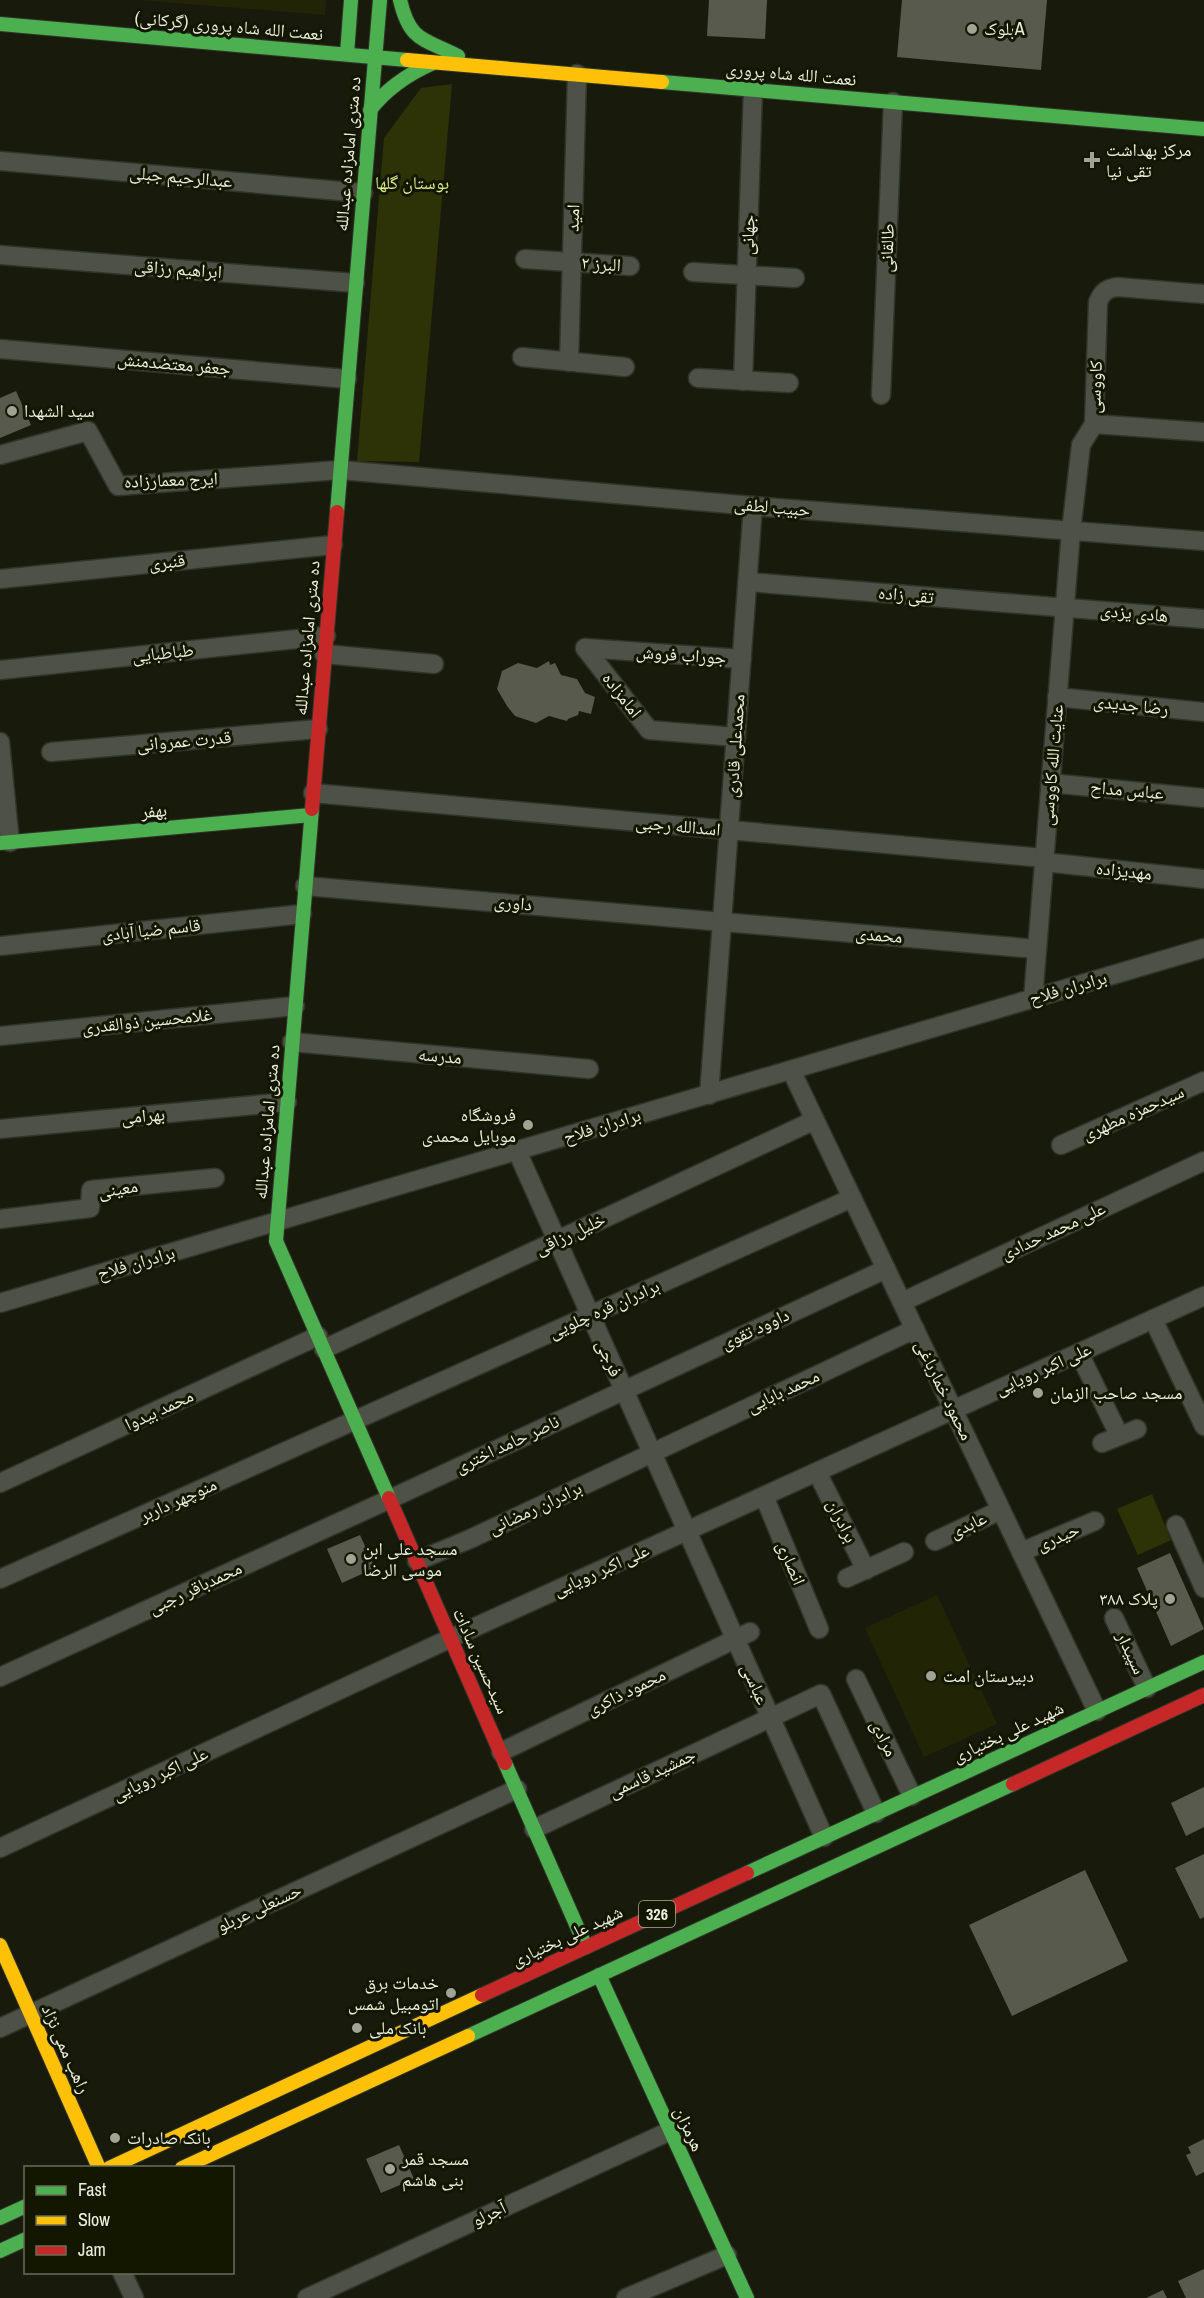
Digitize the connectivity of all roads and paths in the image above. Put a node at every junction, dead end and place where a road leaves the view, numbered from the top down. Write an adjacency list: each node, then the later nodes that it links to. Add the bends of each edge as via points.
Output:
1 (351, 0): 5 (main road)
2 (381, 0): 6 (main road, ده متری امامزاده عبدالله)
3 (400, 0): 8 (main road, via 408,28 417,38)
4 (0, 24): 5 (main road, نعمت الله شاه پروری (گرکانی))
5 (346, 54): 6 (main road, نعمت الله شاه پروری (گرکانی))
6 (374, 56): 7 (main road, نعمت الله شاه پروری); 12 (main road, ده متری امامزاده عبدالله)
7 (437, 62): 8 (main road, نعمت الله شاه پروری); 12 (main road, via 395,82)
8 (474, 65): 9 (main road, نعمت الله شاه پروری)
9 (577, 74): 10 (main road, نعمت الله شاه پروری); 18 (street, امید)
10 (753, 89): 11 (main road, نعمت الله شاه پروری); 21 (street, جهانی)
11 (893, 102): 13 (main road, نعمت الله شاه پروری); 33 (street, طالقانی)
12 (370, 110): 15 (main road, ده متری امامزاده عبدالله)
13 (1204, 129)
14 (0, 161): 15 (street, عبدالرحیم جبلی)
15 (363, 193): 23 (main road, ده متری امامزاده عبدالله)
16 (0, 255): 23 (street, ابراهیم رزاقی)
17 (525, 259): 18 (street, البرز ۲)
18 (572, 262): 19 (street, البرز ۲); 27 (street, امید)
19 (630, 266)
20 (693, 272): 21 (street)
21 (747, 275): 22 (street); 31 (street, جهانی)
22 (795, 278)
23 (355, 283): 30 (main road, ده متری امامزاده عبدالله)
24 (1204, 294): 34 (street, کاووسی, via 1118,287 1105,291 1098,302)
25 (0, 349): 30 (street, جعفر معتضدمنش)
26 (522, 357): 27 (street)
27 (568, 362): 28 (street)
28 (625, 367)
29 (698, 378): 31 (street)
30 (347, 379): 37 (main road, ده متری امامزاده عبدالله)
31 (743, 381): 32 (street)
32 (789, 383)
33 (880, 395)
34 (1094, 424): 35 (street); 39 (street, کاووسی, via 1081,445)
35 (1204, 432)
36 (0, 455): 37 (street, ایرج معمارزاده, via 88,431 118,486)
37 (340, 470): 38 (street, حبیب لطفی); 41 (main road, ده متری امامزاده عبدالله)
38 (753, 506): 39 (street, حبیب لطفی); 43 (street, محمدعلی قادری)
39 (1071, 531): 40 (street, حبیب لطفی); 44 (street, عنایت‌ الله کاووسی)
40 (1204, 541)
41 (333, 545): 42 (street, قنبری); 46 (main road, ده متری امامزاده عبدالله)
42 (0, 579)
43 (747, 582): 44 (street, تقی زاده); 48 (street, محمدعلی قادری)
44 (1065, 608): 45 (street, هادی یزدی); 51 (street, عنایت‌ الله کاووسی)
45 (1204, 619)
46 (325, 645): 49 (street, طباطبایی); 50 (street, طباطبایی); 53 (main road, ده متری امامزاده عبدالله)
47 (585, 648): 48 (street, جوراب فروش); 54 (street, امامزاده, via 649,730)
48 (742, 659): 54 (street, محمدعلی قادری)
49 (434, 664)
50 (0, 670)
51 (1057, 697): 52 (street, رضا جدیدی); 57 (street, عنایت‌ الله کاووسی)
52 (1204, 712)
53 (318, 729): 56 (street, قدرت عمروانی); 58 (main road, ده متری امامزاده عبدالله)
54 (736, 736): 61 (street, محمدعلی قادری)
55 (0, 742): 62 (street)
56 (51, 752)
57 (1050, 783): 59 (street, عباس مداح); 63 (street, عنایت‌ الله کاووسی)
58 (313, 793): 60 (main road, ده متری امامزاده عبدالله); 61 (street, اسدالله رجبی)
59 (1204, 798)
60 (311, 815): 62 (main road, بهفر); 65 (main road, ده متری امامزاده عبدالله)
61 (729, 830): 63 (street, اسدالله رجبی); 67 (street, محمدعلی قادری)
62 (5, 843)
63 (1044, 860): 64 (street, مهدیزاده); 70 (street, عنایت‌ الله کاووسی)
64 (1204, 879)
65 (305, 886): 66 (main road, ده متری امامزاده عبدالله); 67 (street, داوری)
66 (302, 914): 68 (street, قاسم ضیا آبادی); 72 (main road, ده متری امامزاده عبدالله)
67 (722, 921): 70 (street, محمدی); 78 (street, محمدعلی قادری)
68 (0, 946)
69 (1204, 948): 71 (street, برادران فلاح)
70 (1037, 949): 71 (street, عنایت‌ الله کاووسی)
71 (1033, 999): 76 (street, برادران فلاح)
72 (295, 1006): 73 (street, غلامحسین ذوالقدری); 74 (main road, ده متری امامزاده عبدالله)
73 (0, 1036)
74 (292, 1042): 75 (street, مدرسه); 79 (main road, ده متری امامزاده عبدالله)
75 (589, 1070)
76 (791, 1070): 78 (street, برادران فلاح); 80 (street, محمود خمارباغی)
77 (1204, 1081): 82 (street, سیدحمزه مطهری)
78 (709, 1095): 83 (street, برادران فلاح)
79 (287, 1102): 81 (street, بهرامی); 88 (main road, ده متری امامزاده عبدالله)
80 (815, 1120): 86 (street, محمود خمارباغی); 89 (street, خلیل رزاقی)
81 (0, 1129)
82 (1061, 1145)
83 (517, 1151): 88 (street, برادران فلاح); 89 (street, فرجی)
84 (1204, 1161): 92 (street, علی محمد حدادی)
85 (215, 1178): 87 (street, معینی, via 91,1190 90,1208)
86 (852, 1198): 90 (street, محمود خمارباغی); 94 (street, برادران قره چلویی)
87 (0, 1219)
88 (276, 1223): 93 (street, برادران فلاح); 97 (main road, سیدحسین سادات, via 276,1241)
89 (557, 1240): 94 (street, فرجی); 97 (street, خلیل رزاقی)
90 (886, 1269): 92 (street, محمود خمارباغی); 99 (street, داوود تقوی)
91 (1204, 1296): 95 (street, علی اکبر رویایی)
92 (902, 1302): 96 (street, محمود خمارباغی)
93 (0, 1303)
94 (590, 1315): 99 (street, فرجی); 101 (street, برادران قره چلویی)
95 (1153, 1319): 98 (street, علی اکبر رویایی); 102 (street)
96 (915, 1329): 100 (street, محمود خمارباغی); 104 (street, محمد بابایی)
97 (321, 1343): 101 (main road, سیدحسین سادات); 106 (street, محمد بیدوا)
98 (1079, 1353): 100 (street, علی اکبر رویایی); 103 (street, via 1110,1439)
99 (624, 1389): 104 (street, فرجی); 108 (street, ناصر حامد اختری)
100 (954, 1410): 105 (street, علی اکبر رویایی); 109 (street, محمود خمارباغی)
101 (355, 1420): 108 (main road, سیدحسین سادات); 119 (street, منوچهر داربر)
102 (1204, 1426)
103 (1137, 1428)
104 (652, 1452): 112 (street, فرجی); 116 (street, برادران رمضانی)
105 (817, 1472): 107 (street, علی اکبر رویایی); 117 (street, برادران)
106 (0, 1483)
107 (764, 1496): 112 (street, علی اکبر رویایی); 122 (street, انصاری)
108 (390, 1499): 116 (main road, سیدحسین سادات); 126 (street, محمدباقر رجبی)
109 (1001, 1510): 113 (street, عابدی); 115 (street, محمود خمارباغی)
110 (1095, 1521): 115 (street, حیدری)
111 (1176, 1525): 120 (street)
112 (687, 1531): 123 (street, عباسی); 124 (street, علی اکبر رویایی)
113 (935, 1541)
114 (904, 1552): 117 (street)
115 (1021, 1552): 131 (street, محمود خمارباغی)
116 (417, 1561): 124 (main road, سیدحسین سادات)
117 (866, 1570): 118 (street)
118 (847, 1578)
119 (0, 1579)
120 (1204, 1588)
121 (1114, 1618): 128 (street, سپیدار)
122 (819, 1629)
123 (743, 1635): 130 (street, عباسی); 132 (street, محمود ذاکری)
124 (452, 1638): 132 (main road, سیدحسین سادات); 138 (street, علی اکبر رویایی)
125 (1204, 1662): 128 (main road, شهید علی بختیاری / 326)
126 (0, 1677)
127 (856, 1680): 134 (street, مرادی)
128 (1147, 1688): 131 (main road, شهید علی بختیاری / 326)
129 (1204, 1695): 131 (main road, شهید علی بختیاری / 326)
130 (770, 1717): 135 (street, جمشید قاسمی, via 821,1694); 136 (street, جمشید قاسمی); 137 (street, عباسی)
131 (1103, 1725): 134 (main road, شهید علی بختیاری / 326); 139 (main road, شهید علی بختیاری / 326)
132 (501, 1752): 133 (main road, سیدحسین سادات)
133 (517, 1789): 136 (main road, سیدحسین سادات); 142 (street, حسنعلی عربلو)
134 (912, 1796): 135 (main road, شهید علی بختیاری / 326)
135 (876, 1813): 137 (main road, شهید علی بختیاری / 326)
136 (534, 1829): 141 (main road, سیدحسین سادات)
137 (824, 1837): 139 (main road, شهید علی بختیاری / 326)
138 (0, 1848)
139 (669, 1925): 141 (main road, شهید علی بختیاری / 326); 141 (main road, شهید علی بختیاری / 326)
140 (0, 1945): 142 (main road, راهب ممی نژاد)
141 (592, 1961): 144 (main road, هرمزان); 146 (main road, شهید علی بختیاری / 326); 147 (main road, شهید علی بختیاری / 326)
142 (31, 2014): 143 (street, حسنعلی عربلو); 145 (main road, راهب ممی نژاد)
143 (0, 2028)
144 (670, 2131): 152 (main road, هرمزان); 155 (street, آجرلو)
145 (98, 2166)
146 (114, 2166)
147 (186, 2166)
148 (24, 2207): 149 (main road)
149 (0, 2218)
150 (24, 2240): 151 (main road)
151 (0, 2251)
152 (727, 2255): 156 (street); 157 (main road, هرمزان)
153 (123, 2274): 154 (street)
154 (134, 2298)
155 (307, 2298)
156 (626, 2298)
157 (747, 2298)

